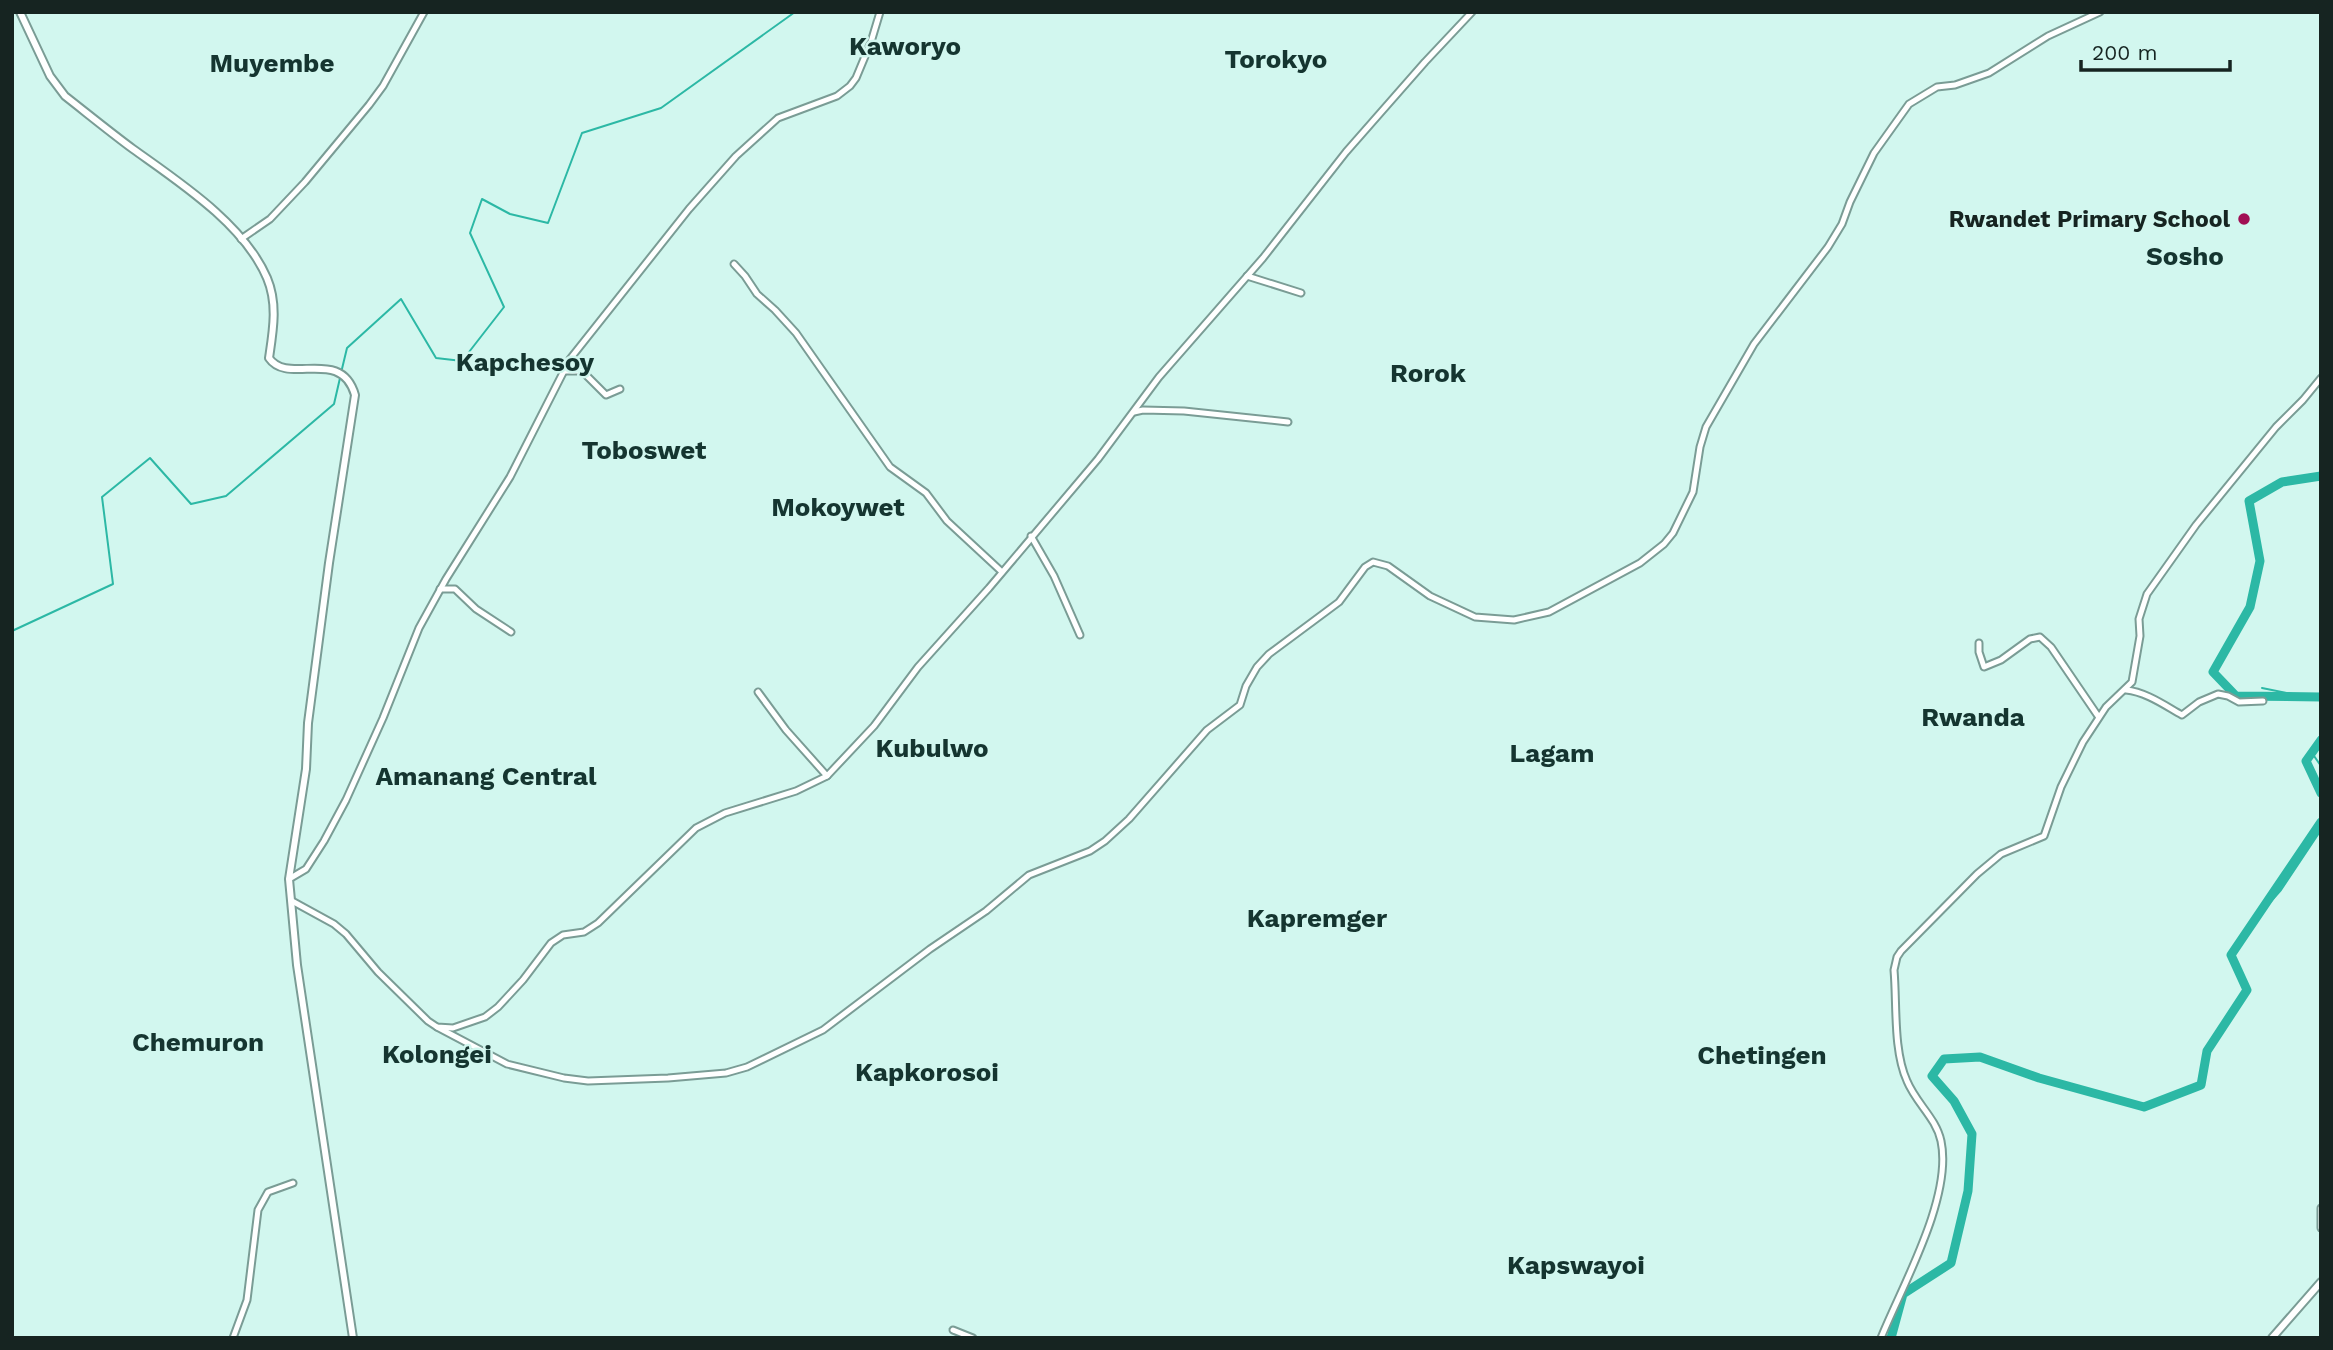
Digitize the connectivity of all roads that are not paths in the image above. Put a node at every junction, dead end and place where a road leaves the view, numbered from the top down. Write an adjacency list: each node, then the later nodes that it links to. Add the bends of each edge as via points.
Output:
1 (20, 12): 6 (main road, via 50,76 65,96 201,198)
2 (424, 12): 6 (street, via 369,105 270,219)
3 (880, 12): 10 (street, via 850,86 838,96 778,118 736,156)
4 (1472, 12): 8 (street, via 1346,152)
5 (2101, 12): 28 (street, via 2048,36 1989,74 1937,86 1909,104 1874,153 1828,247 1754,344 1706,427 1693,492 1673,533 1640,563 1549,612 1514,620 1475,617 1430,596 1388,566 1373,562 1365,566 1339,602 1256,667 1240,705 1207,730 1105,841 1037,870 823,1030 747,1067 668,1078 564,1078 507,1064)
6 (242, 239): 26 (main road, via 271,292 275,325 270,358 281,367 336,371 347,379 355,395)
7 (734, 264): 16 (street, via 796,333 890,467 933,499 947,521)
8 (1247, 276): 9 (street); 13 (street)
9 (1301, 293)
10 (563, 370): 12 (street, via 582,371 606,395); 17 (street, via 510,477)
11 (2321, 378): 21 (street, via 2196,525 2147,594 2139,619 2135,672)
12 (620, 389)
13 (1134, 412): 14 (street, via 1184,411); 15 (street)
14 (1288, 422)
15 (1031, 536): 16 (street); 19 (street)
16 (1002, 572): 25 (street)
17 (440, 589): 18 (street, via 455,589 475,609); 26 (street, via 346,800 306,869)
18 (511, 632)
19 (1080, 635)
20 (1979, 643): 24 (street, via 1984,667 2040,637)
21 (2126, 691): 23 (street, via 2157,700 2182,715 2218,694 2239,702); 24 (street)
22 (758, 692): 25 (street)
23 (2263, 701)
24 (2098, 716): 37 (street, via 2061,787 2044,836 1992,860 1897,957 1901,1065 1910,1090 1936,1126 1943,1151 1942,1176 1932,1216)
25 (827, 776): 28 (street, via 709,819 597,923 551,943 485,1017 453,1028)
26 (289, 879): 27 (main road)
27 (292, 901): 28 (street, via 346,934 399,994); 35 (main road, via 297,965)
28 (437, 1027)
29 (293, 1184): 34 (street, via 268,1192 258,1210 247,1300)
30 (2321, 1208): 31 (street)
31 (2321, 1228)
32 (2321, 1282): 38 (main road)
33 (953, 1330): 36 (street)
34 (233, 1338)
35 (353, 1338)
36 (973, 1338)
37 (1881, 1338)
38 (2272, 1338)

